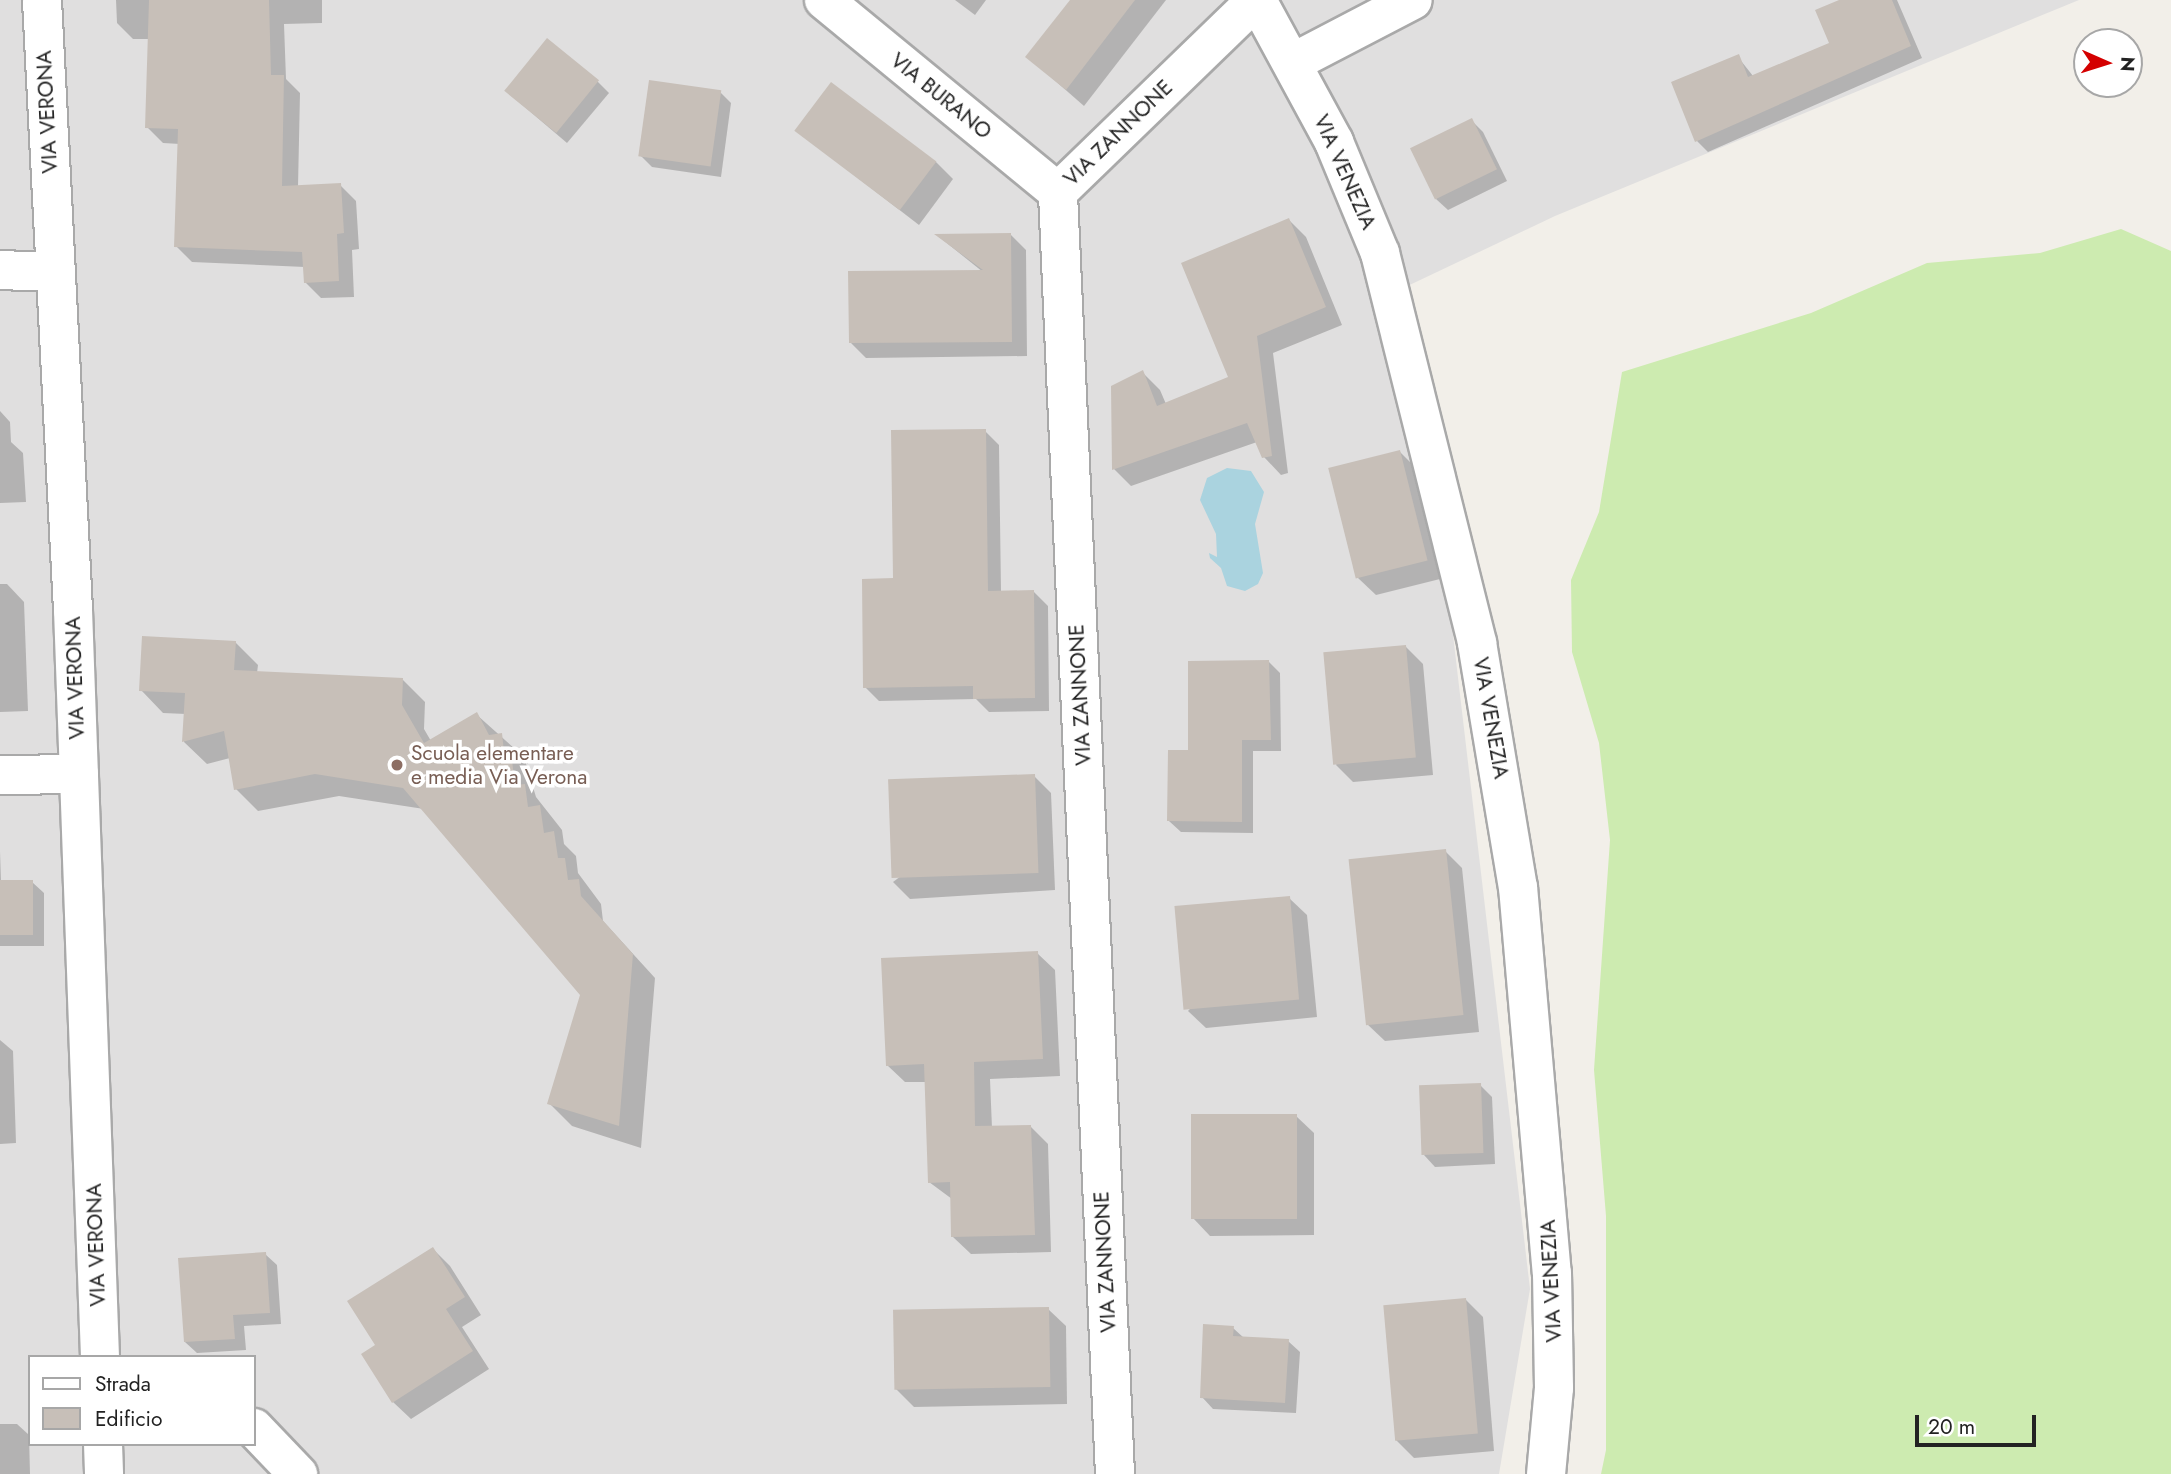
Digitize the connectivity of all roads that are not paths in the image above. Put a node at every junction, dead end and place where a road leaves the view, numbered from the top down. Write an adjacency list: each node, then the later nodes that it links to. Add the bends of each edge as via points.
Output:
1 (42, 0): 8 (street, VIA VERONA)
2 (824, 0): 6 (street, VIA BURANO)
3 (1256, 0): 5 (street, VIA VENEZIA); 6 (street, VIA ZANNONE)
4 (1413, 0): 5 (street)
5 (1292, 63): 17 (street, VIA VENEZIA, via 1348,172 1387,274 1461,568 1491,717 1523,936 1552,1273 1554,1388)
6 (1058, 192): 16 (street, VIA ZANNONE)
7 (0, 270): 8 (street)
8 (55, 272): 9 (street, VIA VERONA)
9 (79, 774): 10 (street); 11 (street, VIA VERONA)
10 (0, 775)
11 (100, 1355)
12 (256, 1429): 15 (street)
13 (103, 1446): 14 (street)
14 (104, 1474)
15 (298, 1474)
16 (1115, 1474)
17 (1546, 1474)

